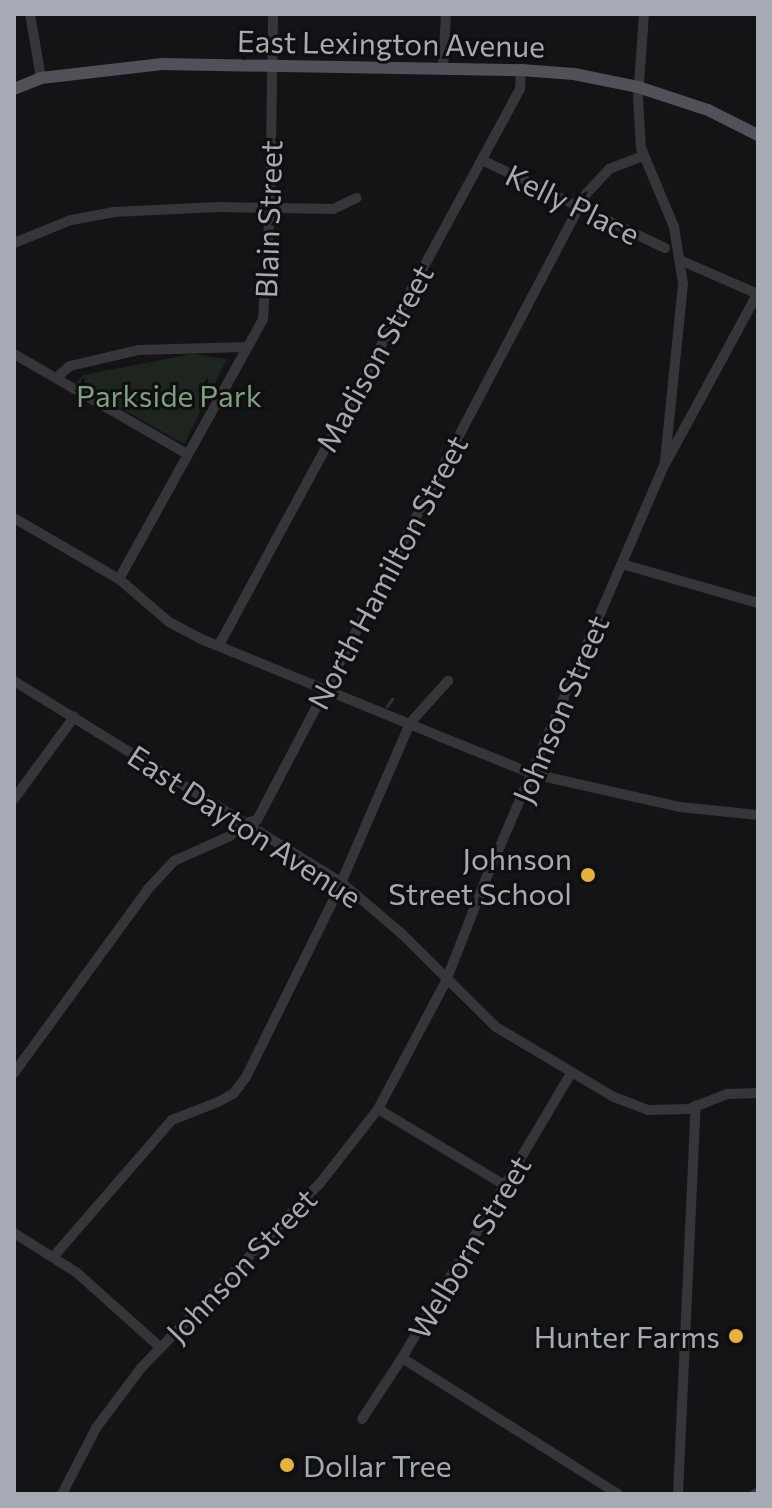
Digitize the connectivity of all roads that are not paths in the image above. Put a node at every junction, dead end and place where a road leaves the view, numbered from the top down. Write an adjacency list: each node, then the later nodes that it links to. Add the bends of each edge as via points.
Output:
1 (30, 14): 8 (street)
2 (273, 14): 5 (street, Blain Street)
3 (446, 14): 6 (street)
4 (644, 14): 9 (street)
5 (272, 66): 6 (main road, East Lexington Avenue); 8 (main road, East Lexington Avenue, via 134,65); 16 (street, Blain Street)
6 (443, 68): 7 (main road, East Lexington Avenue)
7 (521, 70): 9 (main road, East Lexington Avenue); 13 (street, Madison Street, via 520,89)
8 (41, 78): 10 (main road, East Lexington Avenue)
9 (638, 87): 11 (main road, East Lexington Avenue, via 708,110); 12 (street)
10 (14, 89)
11 (758, 135)
12 (643, 156): 15 (street, North Hamilton Street, via 609,169); 19 (street, via 674,227)
13 (482, 160): 15 (street, Kelly Place); 32 (street, Madison Street)
14 (357, 198): 16 (street, via 333,209)
15 (579, 207): 18 (street, Kelly Place); 35 (street, North Hamilton Street)
16 (270, 209): 17 (street, via 114,212 71,220); 21 (street, Blain Street, via 267,296 263,319)
17 (14, 243)
18 (665, 248)
19 (682, 261): 20 (street); 24 (street)
20 (758, 294): 25 (street, Johnson Street)
21 (246, 347): 23 (street, via 139,350 70,366); 26 (street, Blain Street)
22 (14, 354): 23 (street)
23 (56, 378): 26 (street)
24 (676, 385): 25 (street, via 681,407); 27 (street)
25 (693, 415): 27 (street, Johnson Street)
26 (187, 454): 30 (street, Blain Street)
27 (665, 464): 29 (street, Johnson Street)
28 (14, 518): 30 (street)
29 (622, 564): 31 (street); 38 (street, Johnson Street)
30 (119, 579): 32 (street, via 169,622)
31 (758, 603)
32 (219, 645): 35 (street)
33 (14, 681): 36 (street, East Dayton Avenue)
34 (448, 681): 37 (street)
35 (325, 689): 37 (street); 41 (street, North Hamilton Street, via 257,820)
36 (74, 717): 39 (street); 41 (street, East Dayton Avenue)
37 (410, 723): 38 (street); 42 (street)
38 (533, 774): 40 (street, via 680,807); 43 (street, Johnson Street)
39 (14, 799)
40 (758, 815)
41 (245, 823): 42 (street, East Dayton Avenue); 44 (street, North Hamilton Street, via 230,836 174,861 148,889)
42 (341, 882): 43 (street, East Dayton Avenue, via 402,934); 51 (street, via 234,1093 172,1120)
43 (446, 981): 45 (street, East Dayton Avenue, via 496,1027); 48 (street, Johnson Street)
44 (14, 1073)
45 (571, 1073): 47 (street, East Dayton Avenue, via 648,1110); 49 (street, Welborn Street)
46 (758, 1093): 47 (street, East Dayton Avenue, via 727,1094)
47 (696, 1105): 57 (street)
48 (378, 1109): 49 (street); 52 (street, Johnson Street, via 321,1182)
49 (506, 1186): 53 (street, Welborn Street)
50 (14, 1233): 51 (street)
51 (54, 1256): 52 (street)
52 (161, 1348): 55 (street, Johnson Street, via 102,1418)
53 (402, 1358): 54 (street, Welborn Street); 56 (street)
54 (362, 1419)
55 (62, 1494)
56 (618, 1494)
57 (678, 1494)

